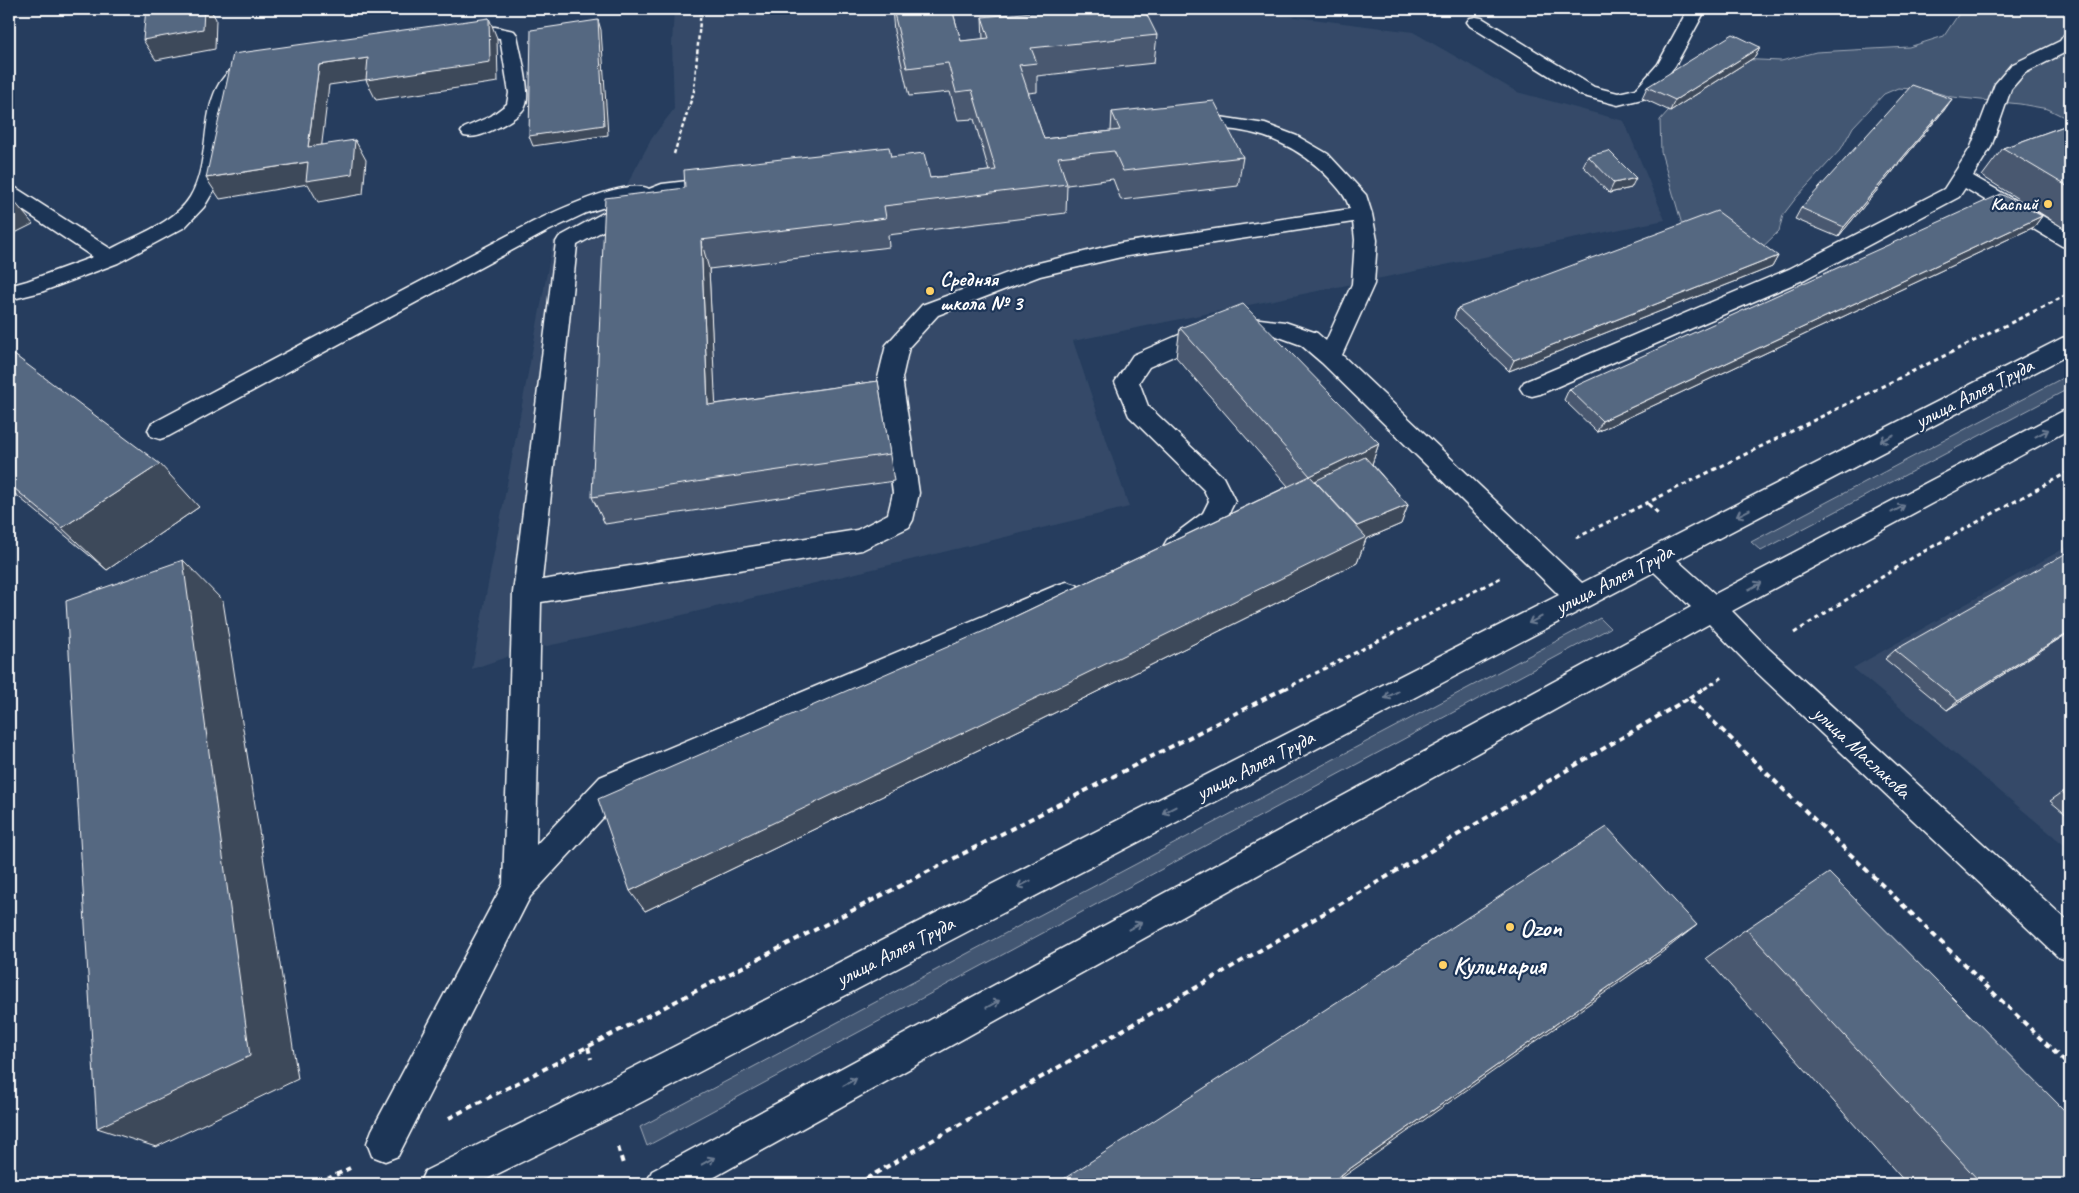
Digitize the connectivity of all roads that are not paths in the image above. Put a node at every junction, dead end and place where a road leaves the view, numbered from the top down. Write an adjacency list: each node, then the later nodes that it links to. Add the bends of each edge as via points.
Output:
1 (1697, 9): 2 (street, via 1666,66 1643,93 1618,99 1587,91)
2 (1476, 22)
3 (438, 38): 7 (street, via 487,32 508,35 518,93 516,106 498,120)
4 (2070, 39): 8 (street, via 2068,44 2018,69 2002,88 1981,146)
5 (280, 59): 14 (street, via 261,61 241,70 228,81 222,94 207,185 197,203 178,222)
6 (1171, 128): 12 (street, via 1220,123 1265,130 1290,140 1321,158 1356,195)
7 (471, 132)
8 (1962, 178): 13 (street); 18 (street, via 1952,193 1798,274)
9 (748, 180): 10 (street)
10 (662, 190): 20 (street, via 622,194 592,202 416,292); 24 (street, via 568,242)
11 (9, 192): 14 (street)
12 (1362, 214): 17 (street, via 1366,240 1363,284); 24 (street, via 1121,250 1034,271 930,310 898,345 890,378 906,493 900,520 862,540)
13 (2070, 241)
14 (110, 258): 15 (street)
15 (9, 293)
16 (2070, 344): 22 (street, улица Аллея Труда, one-way to 22)
17 (1330, 357): 21 (street, via 1309,339 1277,328 1244,325 1196,337 1141,361 1127,382 1138,410 1214,484 1222,501 1213,520 1180,545); 25 (street)
18 (1532, 388)
19 (2070, 418): 26 (street, one-way to 19)
20 (160, 430)
21 (1152, 557)
22 (1656, 557): 25 (street, улица Аллея Труда); 26 (street, улица Маслакова)
23 (1088, 584): 27 (street, via 611,787)
24 (528, 592): 27 (street)
25 (1579, 597): 30 (street, улица Аллея Труда, one-way to 30, via 604,1102)
26 (1712, 609): 28 (street, улица Маслакова, via 1758,656); 31 (street, one-way to 26)
27 (519, 886): 29 (street)
28 (2070, 945)
29 (384, 1143)
30 (438, 1184)
31 (665, 1184)

